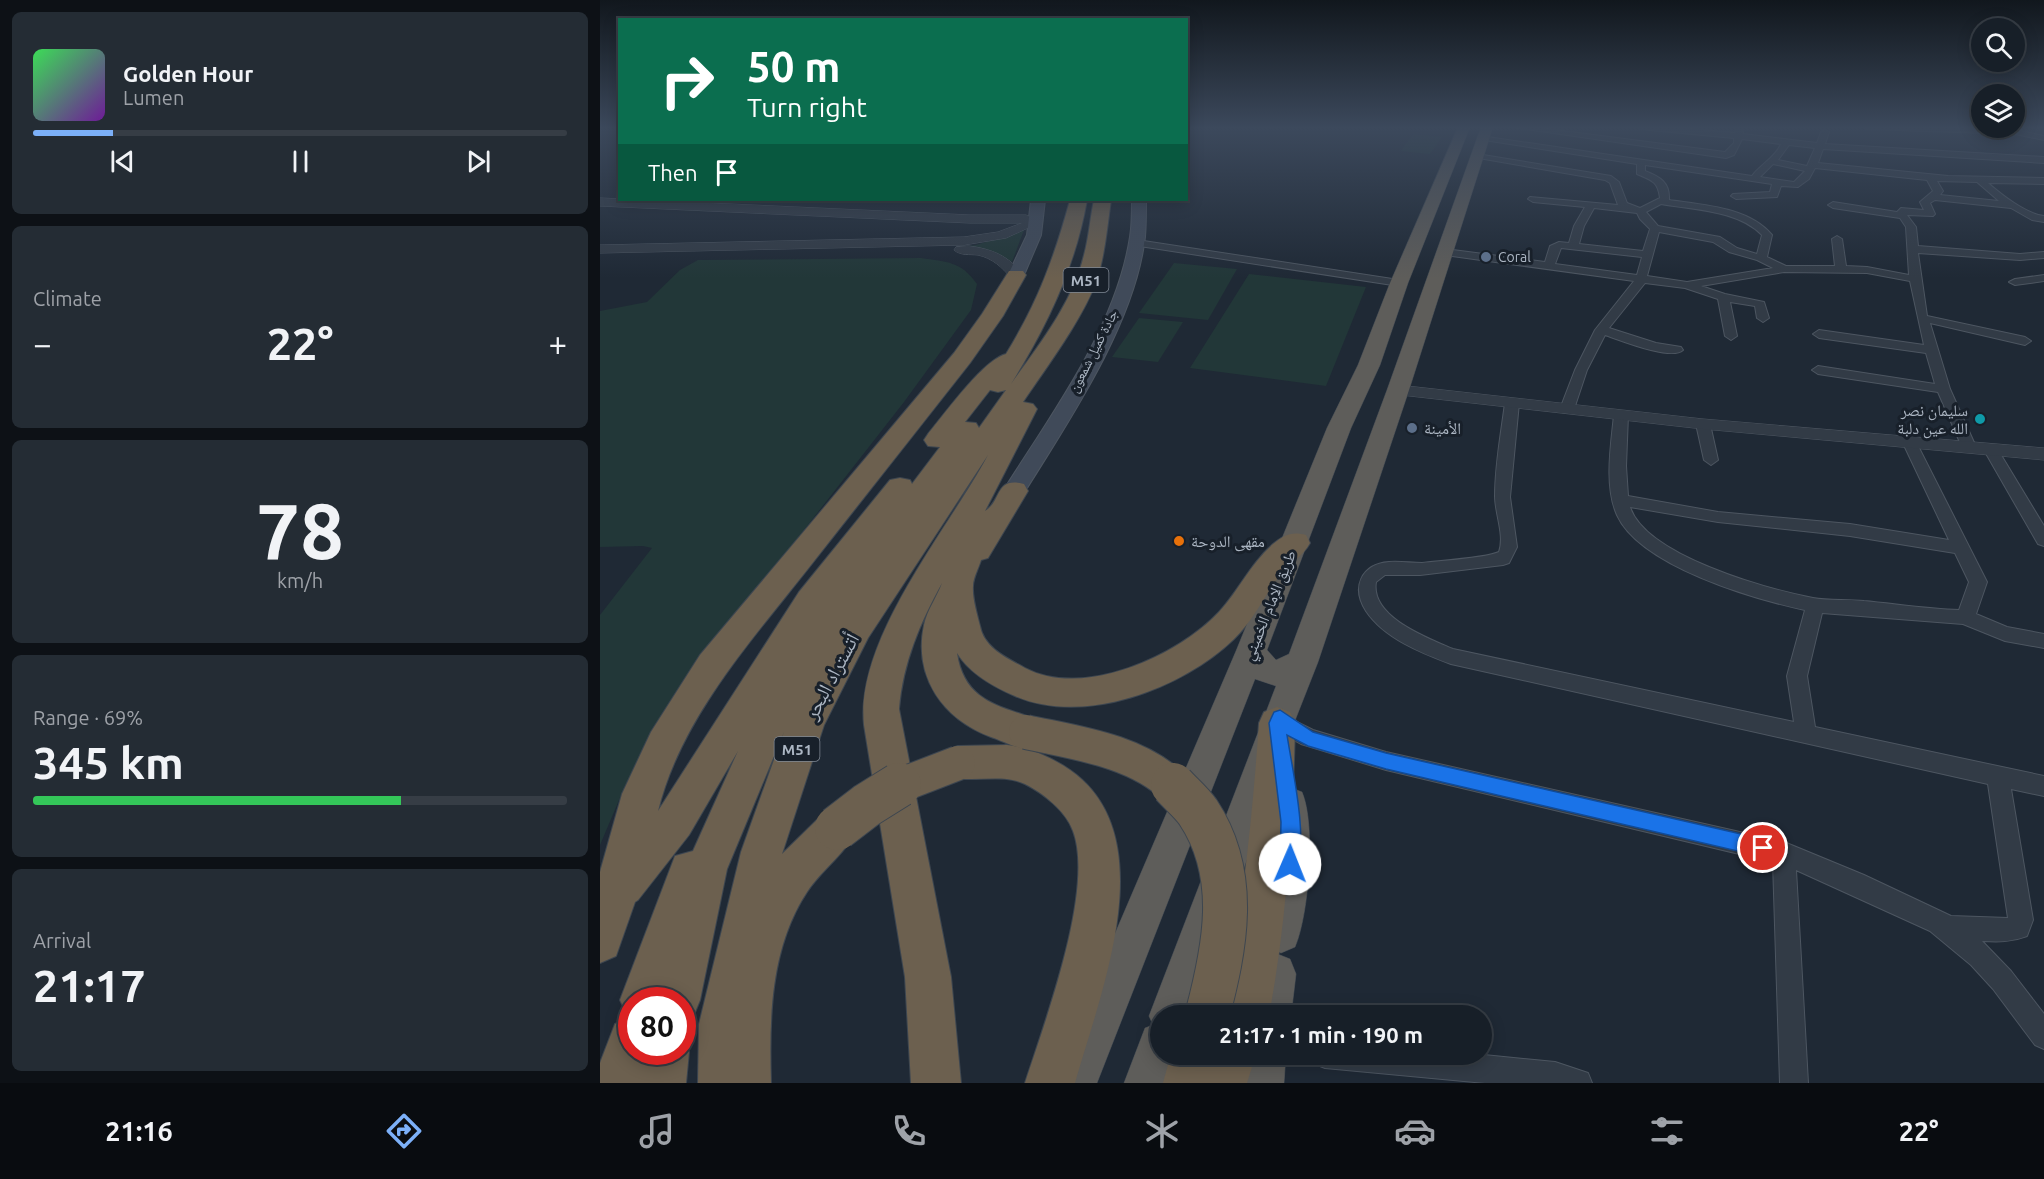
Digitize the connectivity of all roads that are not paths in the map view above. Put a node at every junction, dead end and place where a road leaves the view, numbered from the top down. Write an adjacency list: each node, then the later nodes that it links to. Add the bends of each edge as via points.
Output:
1 (1931, 177): 15 (street, via 1938,191)
2 (1443, 178): 50 (highway, طريق الإمام الخميني)
3 (1468, 178): 37 (highway)
4 (1605, 178): 5 (street)
5 (1608, 178): 26 (street)
6 (1656, 178): 22 (street, via 1663,185)
7 (1752, 178): 8 (street)
8 (1755, 178): 13 (street)
9 (1806, 178): 13 (street, via 1800,184)
10 (1938, 178): 11 (street)
11 (1981, 181): 12 (street); 25 (street, via 1999,198)
12 (2044, 181)
13 (1777, 183): 14 (street, via 1774,195)
14 (1736, 196)
15 (1933, 197): 25 (street); 28 (street, via 1925,202 1930,214 1901,211)
16 (1533, 199): 24 (street)
17 (1038, 201): 30 (main road)
18 (1078, 201): 61 (highway, M51, via 1067,249)
19 (1102, 201): 61 (highway, M51, via 1094,255 1085,284)
20 (1139, 201): 33 (main road, جادة كميل شمعون)
21 (600, 202): 30 (street)
22 (1662, 202): 27 (street); 41 (street, via 1731,213 1762,229 1767,235)
23 (1833, 205): 28 (street)
24 (1591, 206): 26 (street); 34 (street)
25 (2017, 206): 29 (street, via 2030,216)
26 (1629, 209): 27 (street)
27 (1641, 212): 31 (street)
28 (1903, 216): 36 (street, via 1911,227)
29 (2044, 219)
30 (1035, 220): 35 (street, via 1001,235 964,242); 45 (main road, via 1034,235)
31 (1655, 228): 39 (street); 41 (street, via 1716,239)
32 (1837, 239): 43 (street)
33 (1137, 243): 50 (street); 74 (main road, جادة كميل شمعون, via 1109,326)
34 (1573, 246): 39 (street); 42 (street, via 1556,246)
35 (600, 249)
36 (1913, 249): 40 (street, via 2020,257); 47 (street)
37 (1445, 252): 42 (street); 64 (highway)
38 (600, 255): 45 (street, via 968,250 1001,258)
39 (1648, 255): 48 (street)
40 (2044, 255)
41 (1761, 258): 44 (street)
42 (1549, 266): 48 (street)
43 (1841, 268): 44 (street); 47 (street)
44 (1784, 269): 51 (street)
45 (1016, 275): 92 (highway, via 955,367 712,665 664,744 642,795)
46 (2044, 278): 49 (street)
47 (1915, 279): 54 (street)
48 (1641, 280): 51 (street); 55 (street)
49 (2015, 282)
50 (1399, 283): 78 (highway, طريق الإمام الخميني)
51 (1686, 285): 52 (street)
52 (1723, 297): 53 (street, via 1760,304); 57 (street)
53 (1763, 318)
54 (1922, 318): 58 (street); 60 (street)
55 (1601, 330): 59 (street, via 1653,347); 66 (street)
56 (1819, 334): 60 (street)
57 (1731, 336)
58 (2025, 341)
59 (1677, 350)
60 (1932, 350): 63 (street)
61 (1033, 351): 76 (highway, via 1037,384); 86 (highway, أتستراد البحر / M51, via 990,398 866,566); 92 (highway, via 986,380 817,592 675,821); 111 (highway, أتستراد البحر / M51, via 973,454 855,630 806,723 762,852 723,1024)
62 (1818, 370): 63 (street)
63 (1943, 389): 70 (street)
64 (1398, 390): 65 (street); 85 (highway)
65 (1512, 403): 66 (street); 88 (street, via 1503,512 1510,537 1508,553 1503,559 1419,569 1382,569 1369,576 1366,585 1374,610 1421,644 1451,656)
66 (1567, 409): 67 (street)
67 (1621, 415): 68 (street); 75 (street, via 1618,457)
68 (1703, 424): 69 (street); 73 (street)
69 (1909, 441): 70 (street); 79 (street)
70 (1969, 447): 71 (street)
71 (1991, 450): 72 (street); 77 (street)
72 (2044, 454)
73 (1712, 460)
74 (1014, 491): 80 (highway)
75 (1622, 500): 79 (street, via 1718,517 1850,530); 81 (street, via 1625,516 1638,531 1694,569)
76 (975, 502): 80 (highway, via 979,516); 113 (highway, via 923,586 900,636 885,677 881,708 928,977)
77 (2044, 540)
78 (1294, 543): 80 (highway, via 1273,561 1222,630 1196,650 1161,671 1090,691 1049,692 985,663 967,640); 84 (highway, طريق الإمام الخميني)
79 (1960, 548): 82 (street, via 1978,582)
80 (959, 579): 98 (highway, bridge, via 941,620 938,642 948,689 963,705 991,722 1134,761 1161,775 1198,812 1214,838 1224,872 1227,923 1221,969)
81 (1815, 605): 82 (street, via 1936,617); 88 (street, via 1797,676)
82 (1965, 616): 83 (street, via 2005,634)
83 (2044, 641)
84 (1251, 651): 85 (highway, via 1260,667 1269,672 1291,671); 115 (highway, طريق الإمام الخميني)
85 (1302, 662): 87 (highway)
86 (771, 720): 95 (highway, via 694,861); 96 (highway, أتستراد البحر / M51, via 706,869)
87 (1278, 720): 91 (street, via 1308,738 1386,761); 97 (highway); 99 (highway, via 1267,889); 100 (highway, via 1290,822 1290,864)
88 (1806, 735): 89 (street)
89 (1998, 776): 90 (street); 93 (street, via 2021,920 2011,930)
90 (2044, 786)
91 (1784, 853): 93 (street, via 1856,883); 121 (street)
92 (615, 895): 94 (highway)
93 (1946, 928): 101 (street, via 2002,980)
94 (600, 940)
95 (648, 987)
96 (678, 987)
97 (1175, 1005)
98 (1210, 1005)
99 (1247, 1005)
100 (1271, 1005)
101 (2044, 1036)
102 (624, 1065): 109 (highway)
103 (663, 1065): 110 (highway)
104 (1153, 1065): 116 (highway)
105 (1193, 1065): 117 (highway)
106 (1228, 1065): 118 (highway)
107 (1263, 1065): 119 (highway)
108 (1440, 1065): 120 (street, via 1555,1076)
109 (618, 1083)
110 (661, 1083)
111 (723, 1083)
112 (746, 1083): 114 (highway, bridge, via 749,993 762,934 781,893 802,863 837,828 900,783 958,763 987,762 1022,765 1043,773 1079,803 1095,835 1100,886 1089,943)
113 (936, 1083)
114 (1050, 1083)
115 (1074, 1083)
116 (1147, 1083)
117 (1188, 1083)
118 (1222, 1083)
119 (1261, 1083)
120 (1578, 1083)
121 (1794, 1083)

